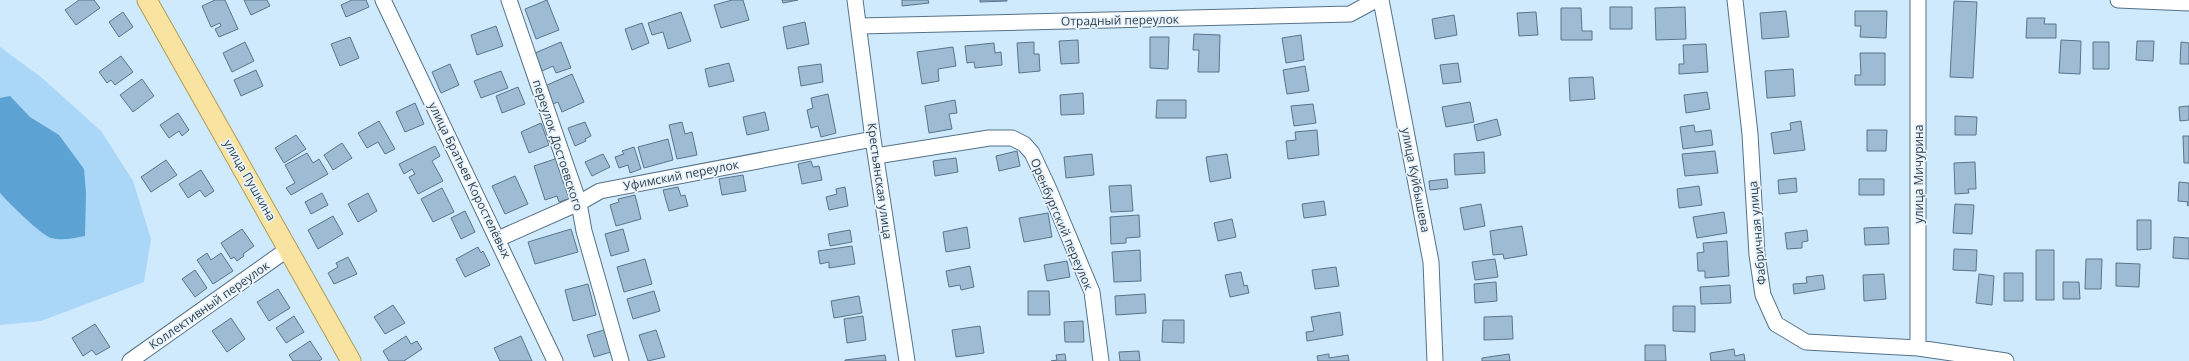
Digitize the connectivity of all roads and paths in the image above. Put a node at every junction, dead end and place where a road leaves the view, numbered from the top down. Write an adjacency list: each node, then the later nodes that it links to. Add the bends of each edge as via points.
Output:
1 (147, 0): 16 (main road, улица Пушкина)
2 (383, 0): 15 (street, улица Братьев Коростелёвых)
3 (509, 0): 14 (street, переулок Достоевского)
4 (855, 0): 11 (street, Крестьянская улица)
5 (1376, 0): 11 (street, Отрадный переулок, via 1350,14)
6 (1381, 0): 24 (street, улица Куйбышева, via 1431,262)
7 (1735, 0): 17 (street, Фабричная улица, via 1750,134 1757,255 1763,295 1776,324 1806,342)
8 (1918, 0): 17 (street, улица Мичурина)
9 (2118, 0): 10 (street)
10 (2189, 3)
11 (860, 26): 12 (street, Крестьянская улица)
12 (873, 139): 13 (street, Крестьянская улица); 14 (street, Уфимский переулок, via 600,191)
13 (876, 156): 22 (street, Крестьянская улица); 23 (street, Оренбургский переулок, via 989,138 1012,138 1024,144 1032,153 1048,187 1092,292)
14 (579, 203): 15 (street, Уфимский переулок); 21 (street, переулок Достоевского, via 584,231)
15 (498, 239): 20 (street, улица Братьев Коростелёвых)
16 (288, 249): 18 (street, Коллективный переулок); 19 (main road, улица Пушкина)
17 (1918, 348): 25 (street, Фабричная улица)
18 (130, 361)
19 (351, 361)
20 (555, 361)
21 (621, 361)
22 (907, 361)
23 (1101, 361)
24 (1435, 361)
25 (2006, 361)

